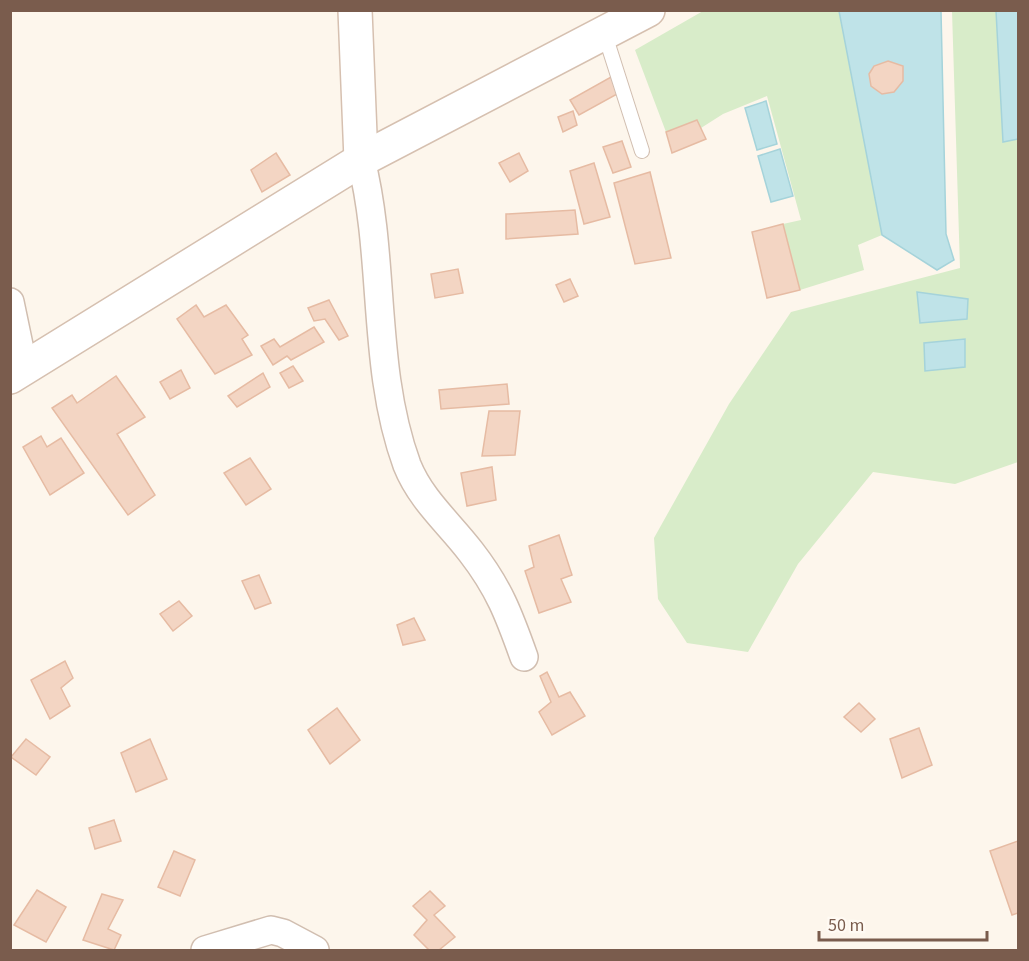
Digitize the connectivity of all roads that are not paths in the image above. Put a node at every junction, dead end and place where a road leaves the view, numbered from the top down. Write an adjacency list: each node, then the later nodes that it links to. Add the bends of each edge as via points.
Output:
1 (355, 10): 5 (street)
2 (648, 10): 3 (street)
3 (605, 35): 4 (lane); 5 (street)
4 (642, 151)
5 (361, 159): 7 (street); 8 (street, via 369,192 387,377 406,462 419,490 498,591)
6 (10, 302): 7 (street)
7 (17, 373)
8 (524, 657)
9 (205, 951): 10 (street, via 272,930)
10 (315, 951)

